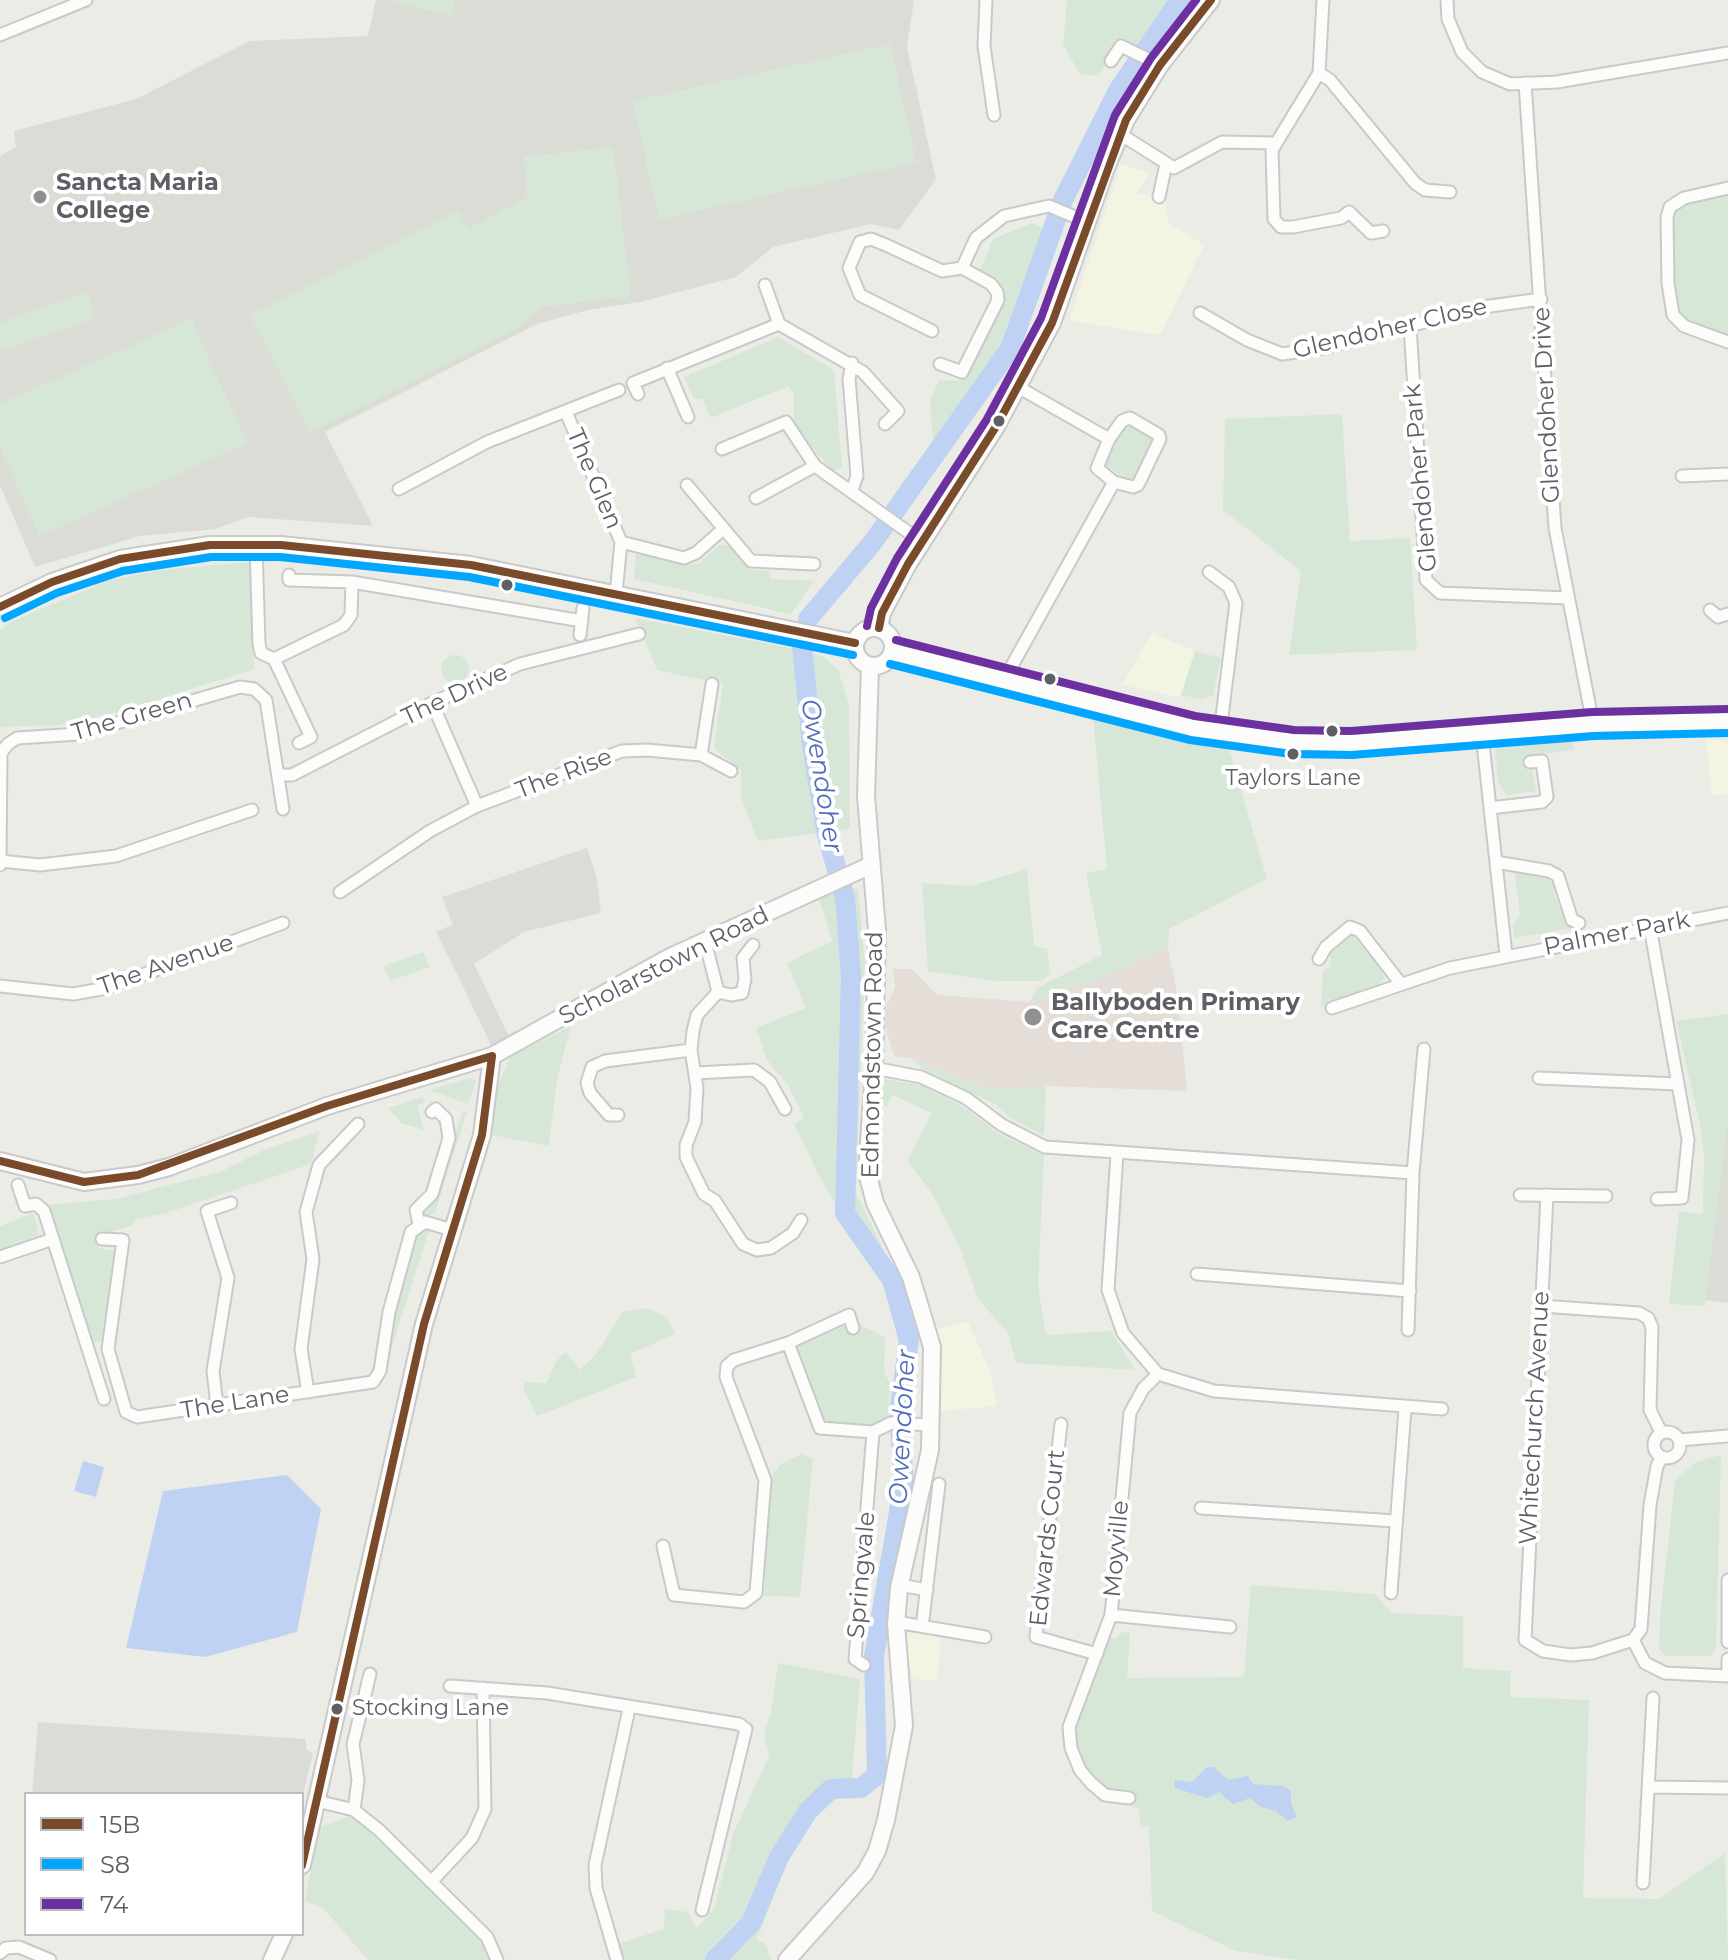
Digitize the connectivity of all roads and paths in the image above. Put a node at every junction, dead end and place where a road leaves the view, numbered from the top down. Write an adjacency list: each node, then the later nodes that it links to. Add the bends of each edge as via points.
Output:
1 (86, 0): 6 (street)
2 (986, 0): 12 (street, via 984,46)
3 (1211, 0): 9 (main road)
4 (1323, 0): 10 (street)
5 (1447, 0): 11 (street, via 1448,19 1462,52 1482,72 1510,84)
6 (0, 35)
7 (1728, 53): 11 (street)
8 (1111, 61): 9 (street, via 1121,46)
9 (1156, 62): 13 (main road)
10 (1319, 73): 14 (street); 17 (street, via 1415,183 1425,190)
11 (1525, 83): 23 (street, Glendoher Drive)
12 (994, 115)
13 (1120, 134): 15 (street); 19 (main road)
14 (1274, 143): 15 (street, via 1222,142 1183,167); 20 (street, via 1274,219 1281,227 1341,218 1349,212 1371,233)
15 (1166, 164): 18 (street)
16 (1728, 188): 28 (street, via 1684,198 1670,207 1667,217 1673,315 1684,326)
17 (1452, 191)
18 (1159, 197)
19 (1087, 222): 21 (street, via 1049,206 1004,216 976,238); 32 (main road, via 1052,323)
20 (1383, 231)
21 (962, 268): 27 (street, via 942,271 871,239 860,242 852,256 849,268 860,295); 30 (street, via 991,284 998,300 962,372)
22 (765, 285): 25 (street)
23 (1541, 299): 26 (street, Glendoher Close); 57 (street, Glendoher Drive, via 1547,455)
24 (1200, 313): 26 (street, Glendoher Close, via 1282,354)
25 (779, 324): 29 (street); 31 (street)
26 (1410, 326): 57 (street, Glendoher Park, via 1426,580 1440,593)
27 (932, 331)
28 (1728, 342)
29 (852, 363): 37 (street, via 898,411); 46 (street, via 857,476)
30 (940, 364)
31 (667, 368): 34 (street, via 633,383); 36 (street)
32 (1018, 387): 38 (street); 50 (main road)
33 (619, 390): 35 (street, The Glen)
34 (638, 394)
35 (566, 412): 45 (street, The Glen, via 487,442); 49 (street, The Glen)
36 (688, 417)
37 (885, 424)
38 (1109, 439): 43 (street, via 1097,468); 43 (street, via 1130,418 1160,439 1138,485)
39 (722, 449): 40 (street, via 786,422)
40 (815, 466): 46 (street); 47 (street)
41 (1728, 474): 42 (street)
42 (1682, 476)
43 (1114, 482): 68 (street)
44 (687, 485): 48 (street)
45 (399, 489)
46 (852, 490): 50 (street)
47 (756, 498)
48 (723, 529): 49 (street, via 684,558); 52 (street, via 751,561)
49 (621, 542): 56 (street, The Glen)
50 (922, 542): 61 (main road, via 882,613)
51 (256, 545): 56 (main road, via 427,559); 58 (main road, via 210,545 120,559); 66 (street, via 259,644 261,653)
52 (814, 564)
53 (1209, 572): 73 (street, via 1229,587 1236,603)
54 (289, 575): 55 (street, via 289,580)
55 (352, 582): 63 (street, via 582,615); 66 (street, via 351,615 344,625)
56 (616, 594): 64 (main road)
57 (1568, 598): 72 (street, Glendoher Drive)
58 (0, 607)
59 (1710, 610): 60 (street, via 1718,617)
60 (1728, 614)
61 (879, 628): 64 (main road, via 865,630); 65 (main road, via 891,637)
62 (639, 634): 70 (street, The Drive, via 520,664)
63 (580, 635)
64 (855, 643): 67 (main road, via 859,659)
65 (893, 652): 67 (main road, via 885,663); 68 (main road)
66 (274, 659): 75 (street, via 311,737)
67 (870, 666): 87 (main road, Edmondstown Road)
68 (1004, 680): 73 (main road)
69 (712, 684): 76 (street)
70 (432, 703): 79 (street, The Drive, via 292,775); 80 (street)
71 (1728, 721): 72 (main road)
72 (1593, 724): 74 (main road)
73 (1220, 733): 74 (main road, via 1351,743)
74 (1482, 734): 81 (street)
75 (299, 743)
76 (701, 755): 78 (street, The Rise); 80 (street, The Rise, via 622,751)
77 (1530, 762): 81 (street, via 1542,761 1547,797)
78 (731, 771)
79 (278, 775): 82 (street, The Green); 84 (street, The Green, via 266,700 254,689 240,687 79,734 17,738 1,753)
80 (477, 806): 88 (street, The Rise, via 418,838)
81 (1490, 808): 85 (street)
82 (283, 809)
83 (252, 810): 86 (street, via 116,856 40,865)
84 (0, 811): 86 (street, The Green)
85 (1496, 862): 91 (street, Palmer Park, via 1558,876 1572,920); 95 (street)
86 (0, 863)
87 (869, 866): 93 (main road, Scholarstown Road); 104 (main road, Edmondstown Road, via 877,930)
88 (340, 892)
89 (1728, 913): 92 (street, Palmer Park)
90 (283, 923): 98 (street, The Avenue, via 107,988 73,994)
91 (1579, 923)
92 (1650, 927): 95 (street, Palmer Park); 107 (street)
93 (705, 941): 99 (street); 103 (main road, Scholarstown Road)
94 (753, 945): 99 (street, via 743,958 742,993)
95 (1506, 955): 97 (street, Palmer Park)
96 (1319, 959): 97 (street, via 1350,927 1360,931)
97 (1401, 984): 100 (street, Palmer Park)
98 (0, 986)
99 (718, 992): 102 (street, via 697,1015)
100 (1332, 1008)
101 (1424, 1049): 114 (street)
102 (691, 1050): 105 (street); 110 (street, via 592,1067 590,1093 609,1115)
103 (492, 1056): 113 (main road, Scholarstown Road, via 327,1106 138,1175 84,1182); 123 (main road, via 482,1135)
104 (874, 1068): 112 (street, via 944,1087 1045,1147); 142 (main road, Edmondstown Road, via 869,1187 911,1277 932,1347)
105 (695, 1073): 108 (street, via 754,1070 770,1082); 121 (street, via 695,1122 686,1157 704,1194 715,1201 743,1244 757,1250 784,1241)
106 (1539, 1078): 107 (street)
107 (1677, 1084): 119 (street, via 1688,1140 1685,1186 1682,1198)
108 (785, 1109)
109 (432, 1112): 122 (street, The Lane, via 436,1109 446,1119 449,1138 432,1194 416,1210)
110 (618, 1115)
111 (358, 1124): 136 (street, via 319,1165 306,1212 313,1259 301,1349)
112 (1117, 1154): 114 (street); 135 (street, via 1108,1290 1123,1333)
113 (0, 1161)
114 (1413, 1173): 128 (street)
115 (18, 1185): 124 (street, via 25,1206 36,1204 44,1211)
116 (1520, 1195): 117 (street)
117 (1547, 1195): 118 (street); 129 (street, Whitechurch Avenue)
118 (1606, 1196)
119 (1657, 1199)
120 (231, 1203): 138 (street, via 207,1211 228,1278 213,1371)
121 (801, 1220)
122 (419, 1224): 123 (street); 136 (street, The Lane, via 411,1232 389,1312 378,1377 370,1383)
123 (452, 1230): 175 (main road, via 424,1324)
124 (53, 1239): 126 (street); 134 (street)
125 (102, 1239): 133 (street, The Lane, via 123,1240 124,1253)
126 (0, 1257)
127 (1197, 1274): 128 (street)
128 (1410, 1291): 131 (street)
129 (1542, 1306): 144 (street, via 1648,1318 1650,1410); 161 (street, Whitechurch Avenue, via 1525,1640 1543,1651 1571,1655)
130 (853, 1328): 132 (street, via 849,1315)
131 (1408, 1330)
132 (788, 1343): 143 (street, via 820,1428); 151 (street, via 727,1366 726,1377 765,1480 756,1593 744,1602 674,1595)
133 (109, 1360): 134 (street); 138 (street, The Lane, via 131,1416)
134 (92, 1364): 137 (street)
135 (1158, 1374): 139 (street, via 1214,1391); 156 (street, Moyville, via 1130,1413)
136 (308, 1392): 138 (street, The Lane)
137 (104, 1399)
138 (217, 1406)
139 (1405, 1409): 140 (street); 150 (street)
140 (1442, 1409)
141 (1061, 1424): 163 (street, Edwards Court, via 1036,1637)
142 (931, 1425): 143 (street, via 891,1423); 153 (main road, Edmondstown Road)
143 (873, 1432): 165 (street, Springvale, via 855,1659)
144 (1661, 1432): 146 (street, via 1674,1433); 147 (street, via 1653,1443)
145 (1728, 1436): 146 (street)
146 (1679, 1440): 147 (street, via 1678,1452)
147 (1662, 1457): 161 (street, via 1650,1505 1641,1629)
148 (939, 1484): 154 (street)
149 (1201, 1508): 150 (street)
150 (1395, 1521): 155 (street)
151 (663, 1546)
152 (1728, 1580): 162 (street)
153 (900, 1585): 154 (street); 158 (main road, Edmondstown Road)
154 (927, 1590): 157 (street)
155 (1391, 1593)
156 (1111, 1615): 159 (street, Moyville); 163 (street)
157 (923, 1619)
158 (896, 1622): 160 (street); 187 (main road, Edmondstown Road, via 904,1726 877,1851 865,1873)
159 (1230, 1627)
160 (985, 1637)
161 (1633, 1640): 167 (street, via 1645,1663 1665,1673)
162 (1728, 1642)
163 (1097, 1654): 174 (street, via 1069,1727 1071,1748 1091,1783 1105,1795)
164 (1728, 1659): 167 (street)
165 (864, 1665)
166 (370, 1674): 176 (street, via 353,1744 358,1780)
167 (1728, 1676)
168 (450, 1686): 169 (street)
169 (483, 1688): 171 (street, via 547,1693); 178 (street, via 485,1809 472,1838)
170 (1653, 1698): 172 (street)
171 (629, 1709): 180 (street, via 746,1729); 186 (street, via 595,1865 596,1888)
172 (1649, 1787): 173 (street); 179 (street)
173 (1728, 1788)
174 (1129, 1798)
175 (317, 1801): 176 (street); 177 (main road)
176 (354, 1810): 178 (street)
177 (304, 1856)
178 (432, 1881): 185 (street, via 487,1937)
179 (1643, 1883)
180 (702, 1910)
181 (283, 1936): 184 (main road)
182 (0, 1953): 183 (street, via 19,1947)
183 (50, 1960)
184 (272, 1960)
185 (497, 1960)
186 (617, 1960)
187 (787, 1960)

